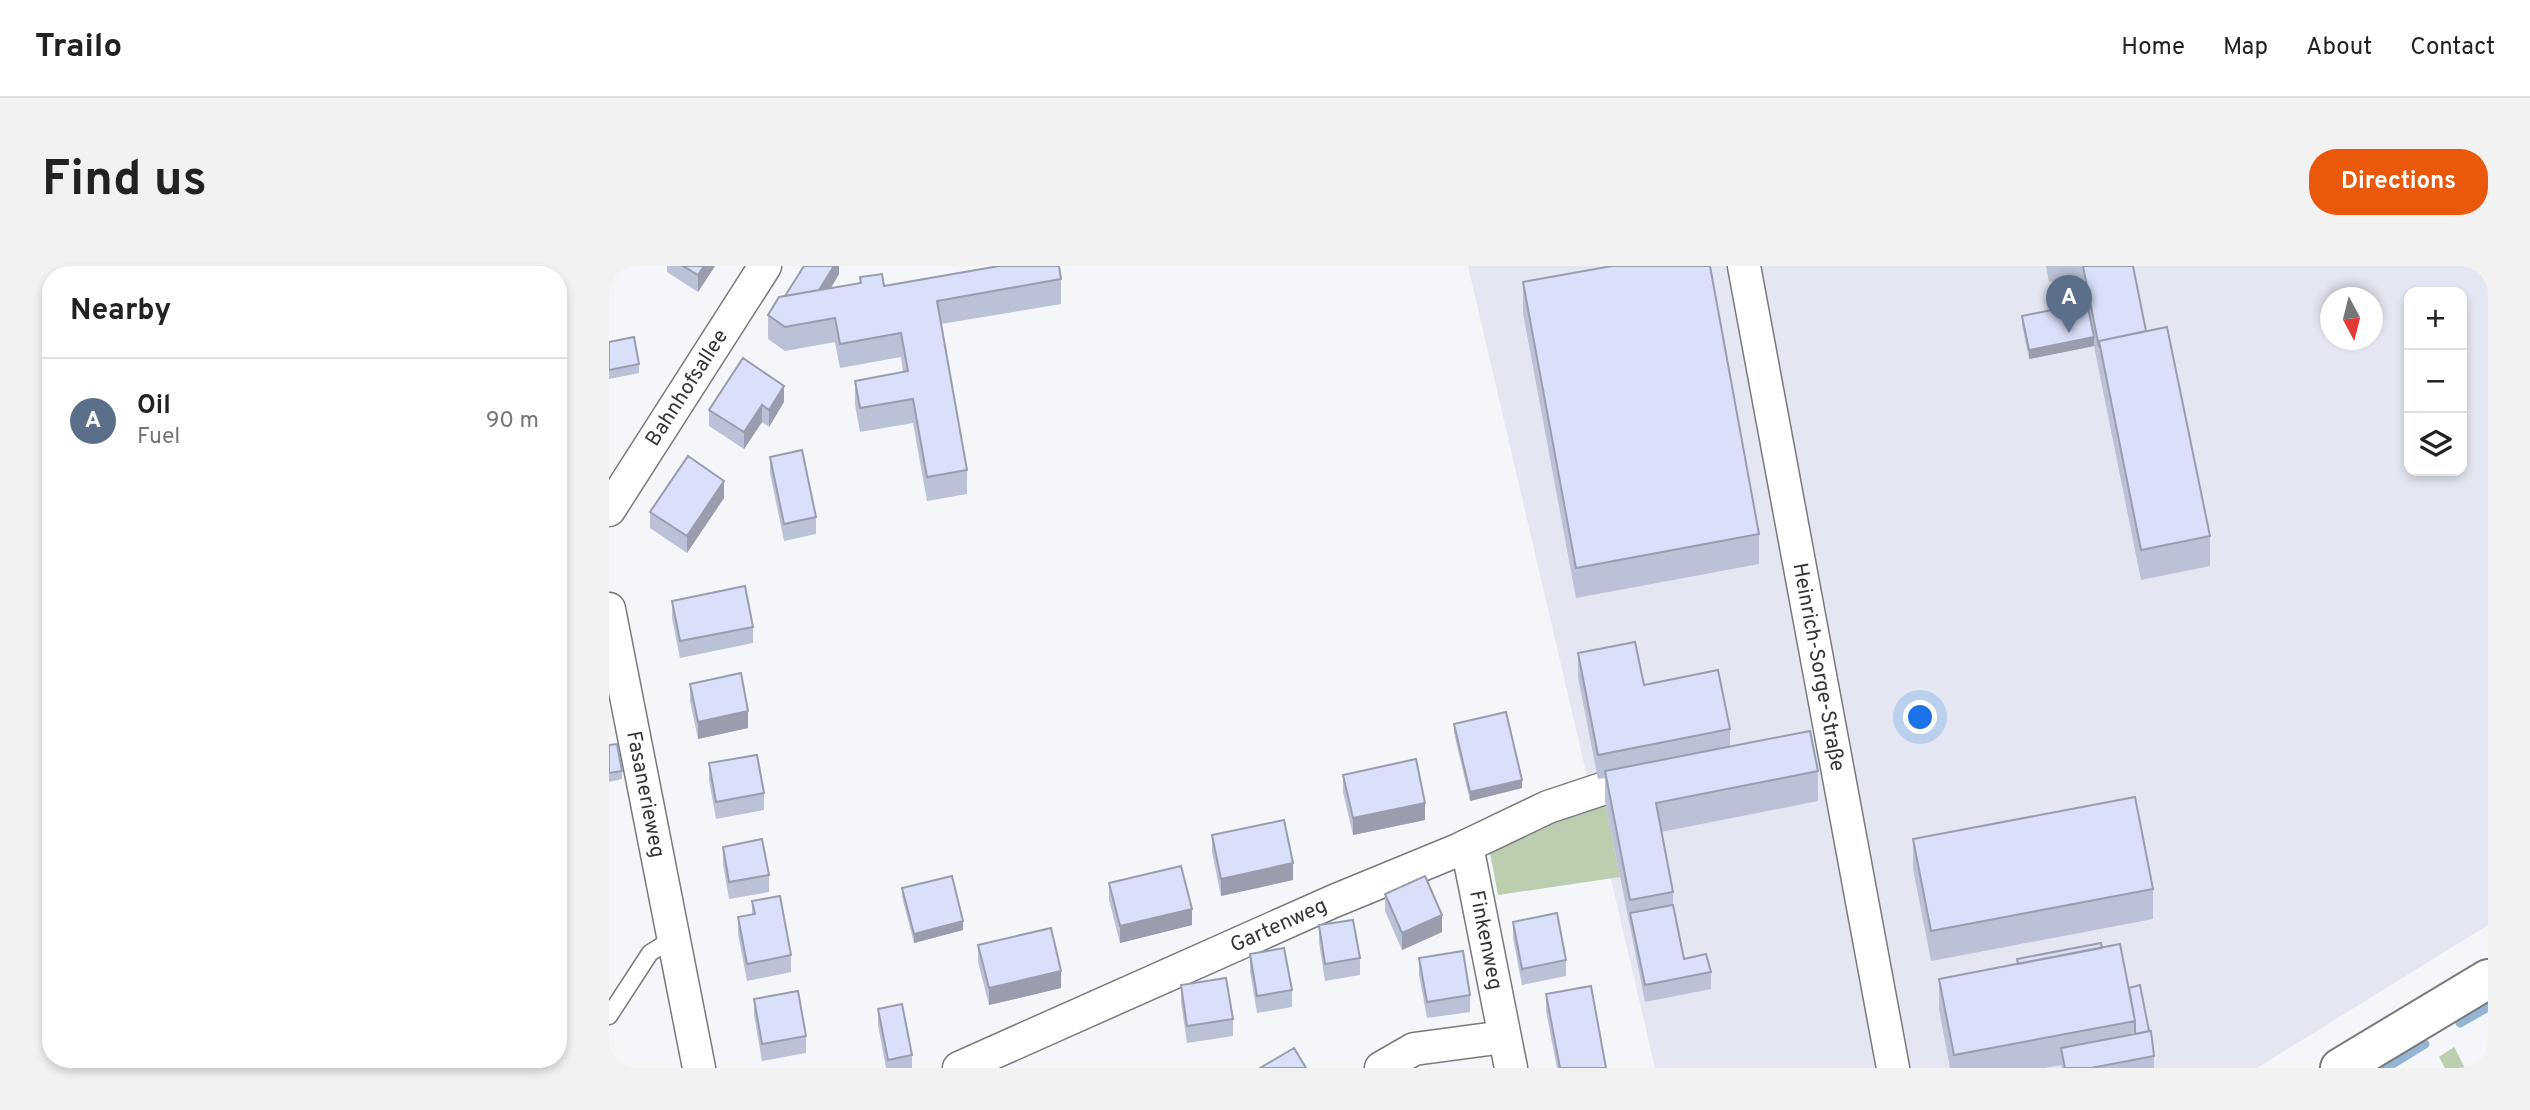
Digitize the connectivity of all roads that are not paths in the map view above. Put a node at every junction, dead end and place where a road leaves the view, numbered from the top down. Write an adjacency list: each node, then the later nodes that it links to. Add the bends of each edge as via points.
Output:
1 (765, 266): 3 (street, Bahnhofsallee)
2 (1744, 266): 15 (street, Heinrich-Sorge-Straße)
3 (609, 510)
4 (609, 609): 7 (street, Fasanerieweg)
5 (1602, 789): 6 (street, Gartenweg, via 1548,807)
6 (1467, 846): 10 (street, Finkenweg); 12 (street, Gartenweg)
7 (674, 938): 9 (lane, via 650,953); 11 (street, Fasanerieweg)
8 (2488, 979): 16 (street)
9 (609, 1016)
10 (1504, 1037): 13 (street, via 1414,1049); 14 (street, Finkenweg)
11 (699, 1068)
12 (959, 1068)
13 (1381, 1068)
14 (1511, 1068)
15 (1892, 1068)
16 (2340, 1068)

